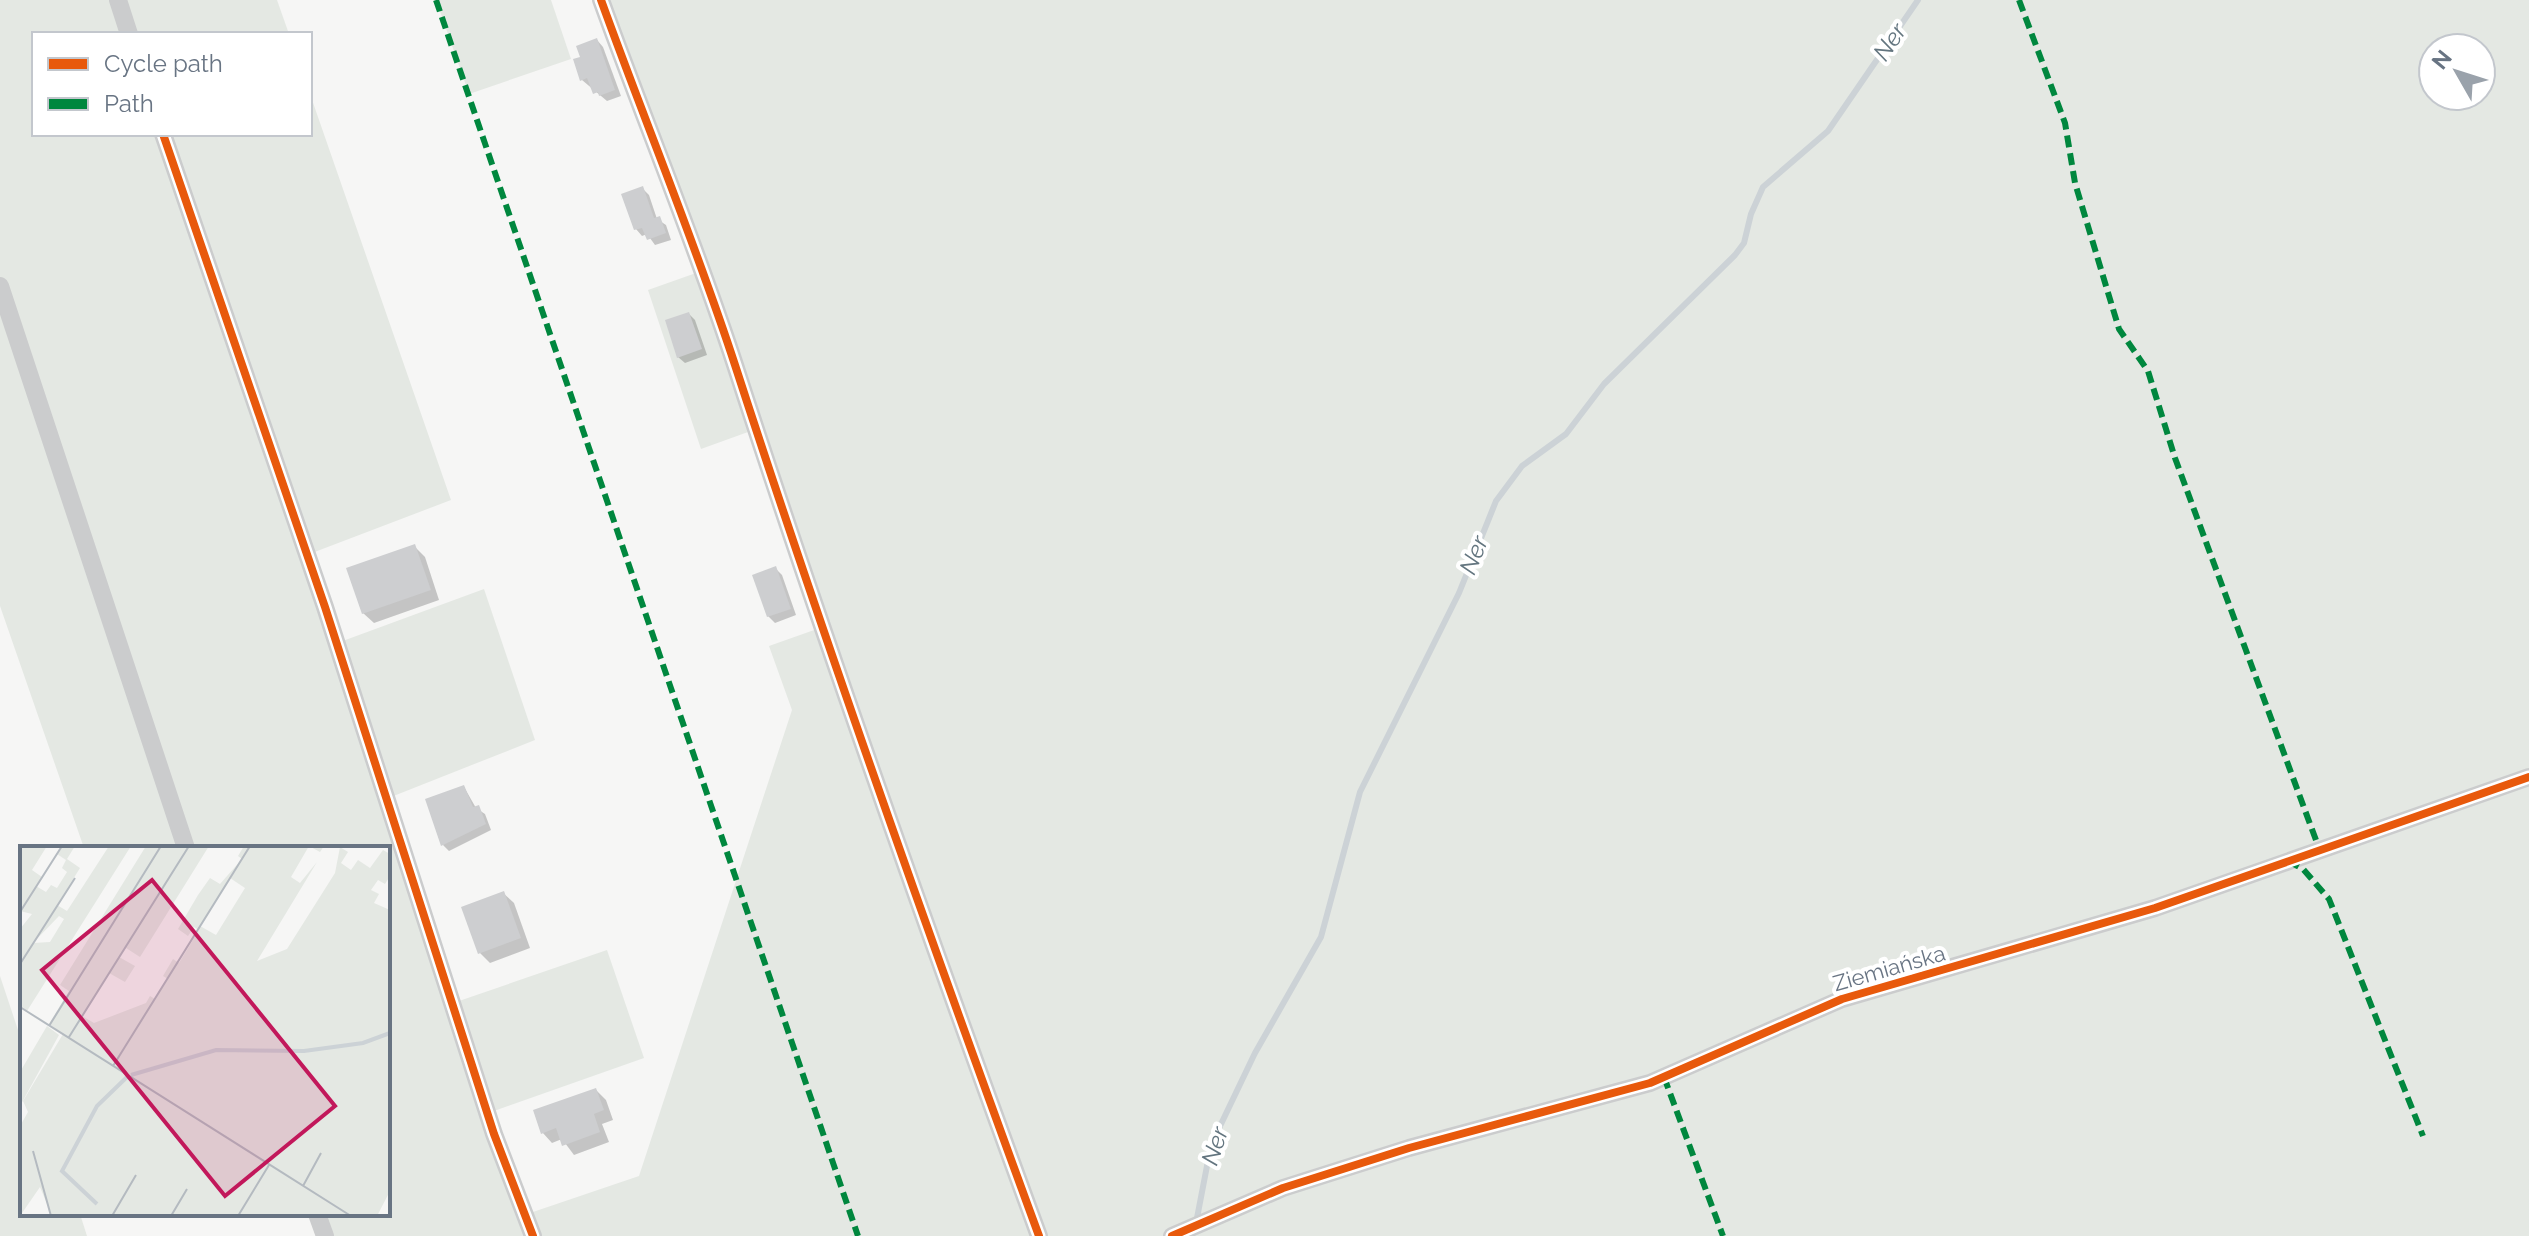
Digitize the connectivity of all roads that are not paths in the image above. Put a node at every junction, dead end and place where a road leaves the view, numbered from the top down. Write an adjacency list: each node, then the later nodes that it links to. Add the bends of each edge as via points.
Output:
1 (118, 0): 3 (street)
2 (601, 0): 11 (street, via 735,365 947,989)
3 (128, 32)
4 (164, 136): 10 (street, via 325,607 494,1134)
5 (0, 286): 7 (street)
6 (2529, 777): 12 (street, Ziemiańska, via 2155,908 1842,999 1650,1083 1283,1188)
7 (185, 846)
8 (318, 1216): 9 (street)
9 (325, 1236)
10 (533, 1236)
11 (1039, 1236)
12 (1172, 1236)

